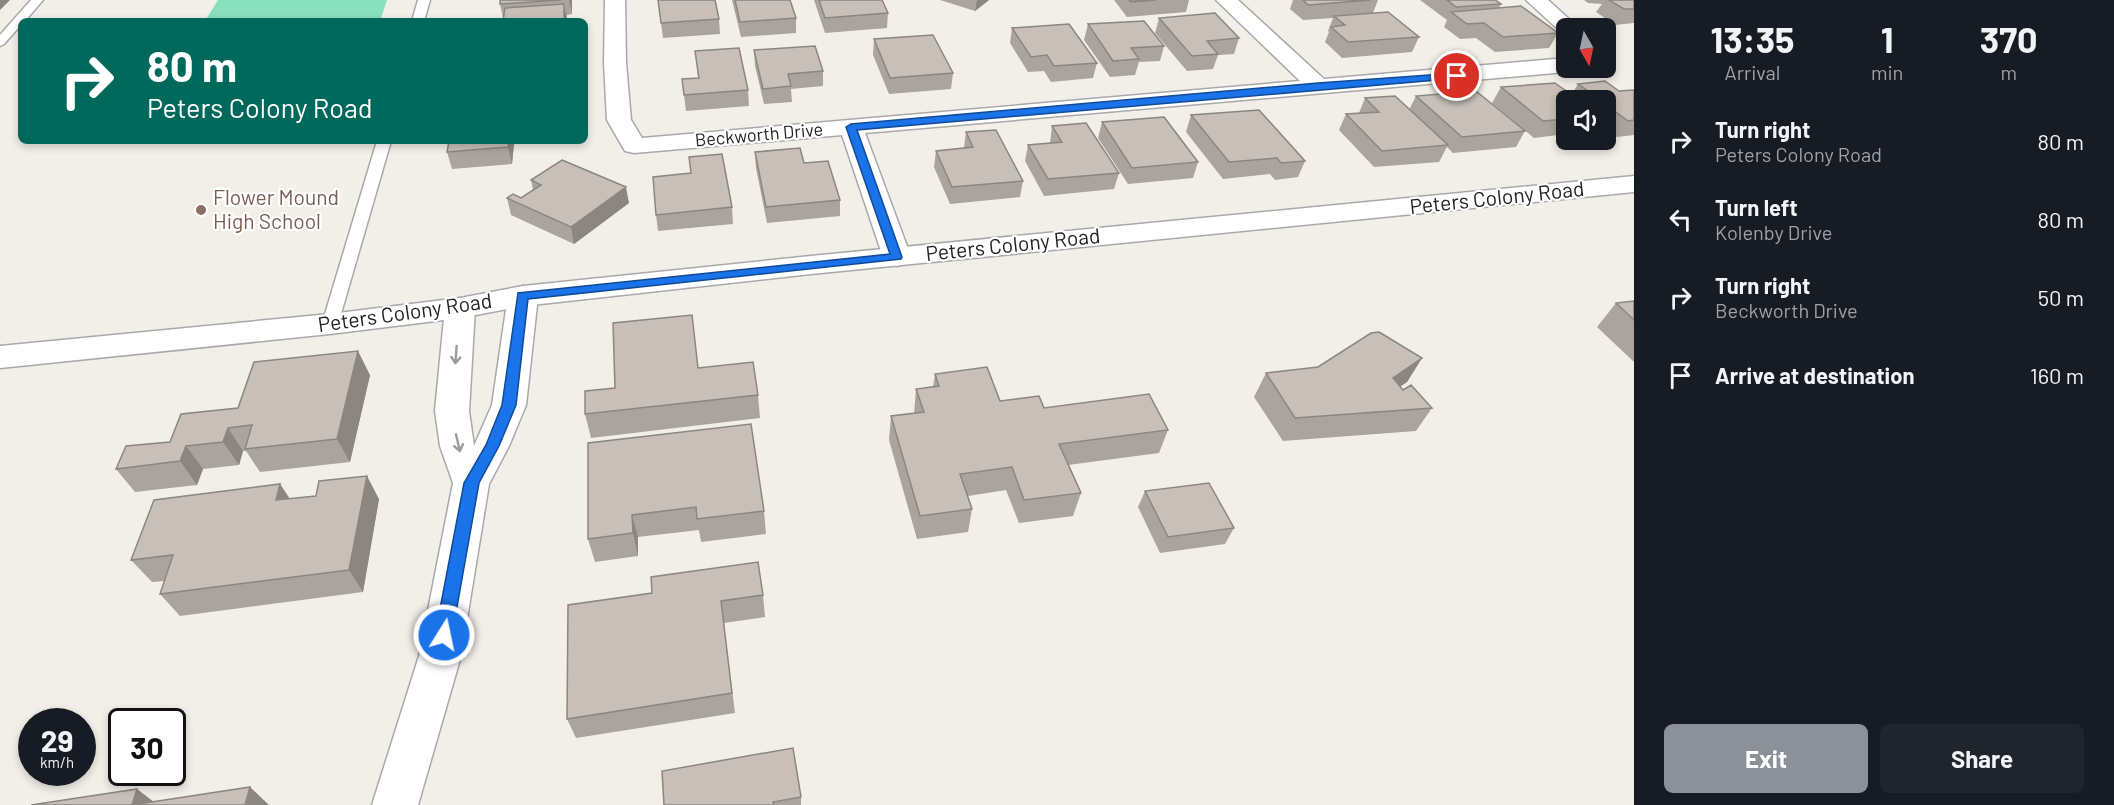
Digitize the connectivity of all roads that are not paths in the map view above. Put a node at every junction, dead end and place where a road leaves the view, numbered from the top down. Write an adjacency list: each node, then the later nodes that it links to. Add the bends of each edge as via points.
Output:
1 (37, 0): 6 (lane)
2 (424, 0): 7 (lane)
3 (615, 0): 13 (street, Beckworth Drive, via 619,120 634,146)
4 (1226, 0): 12 (street)
5 (1536, 0): 8 (street)
6 (21, 18)
7 (419, 18)
8 (1557, 18)
9 (18, 22): 10 (lane)
10 (0, 42)
11 (1556, 66): 12 (street, Beckworth Drive)
12 (1318, 86): 13 (street, Beckworth Drive)
13 (851, 127): 16 (street)
14 (383, 144): 19 (lane)
15 (1634, 184): 16 (street, Peters Colony Road)
16 (897, 257): 17 (street, Peters Colony Road)
17 (523, 296): 18 (street, Peters Colony Road); 21 (street, via 509,405)
18 (460, 308): 19 (street, Peters Colony Road); 21 (street, one-way to 21, via 452,411 457,446)
19 (330, 324): 20 (street, Peters Colony Road)
20 (0, 357)
21 (471, 483): 22 (street, via 440,656)
22 (396, 805)

